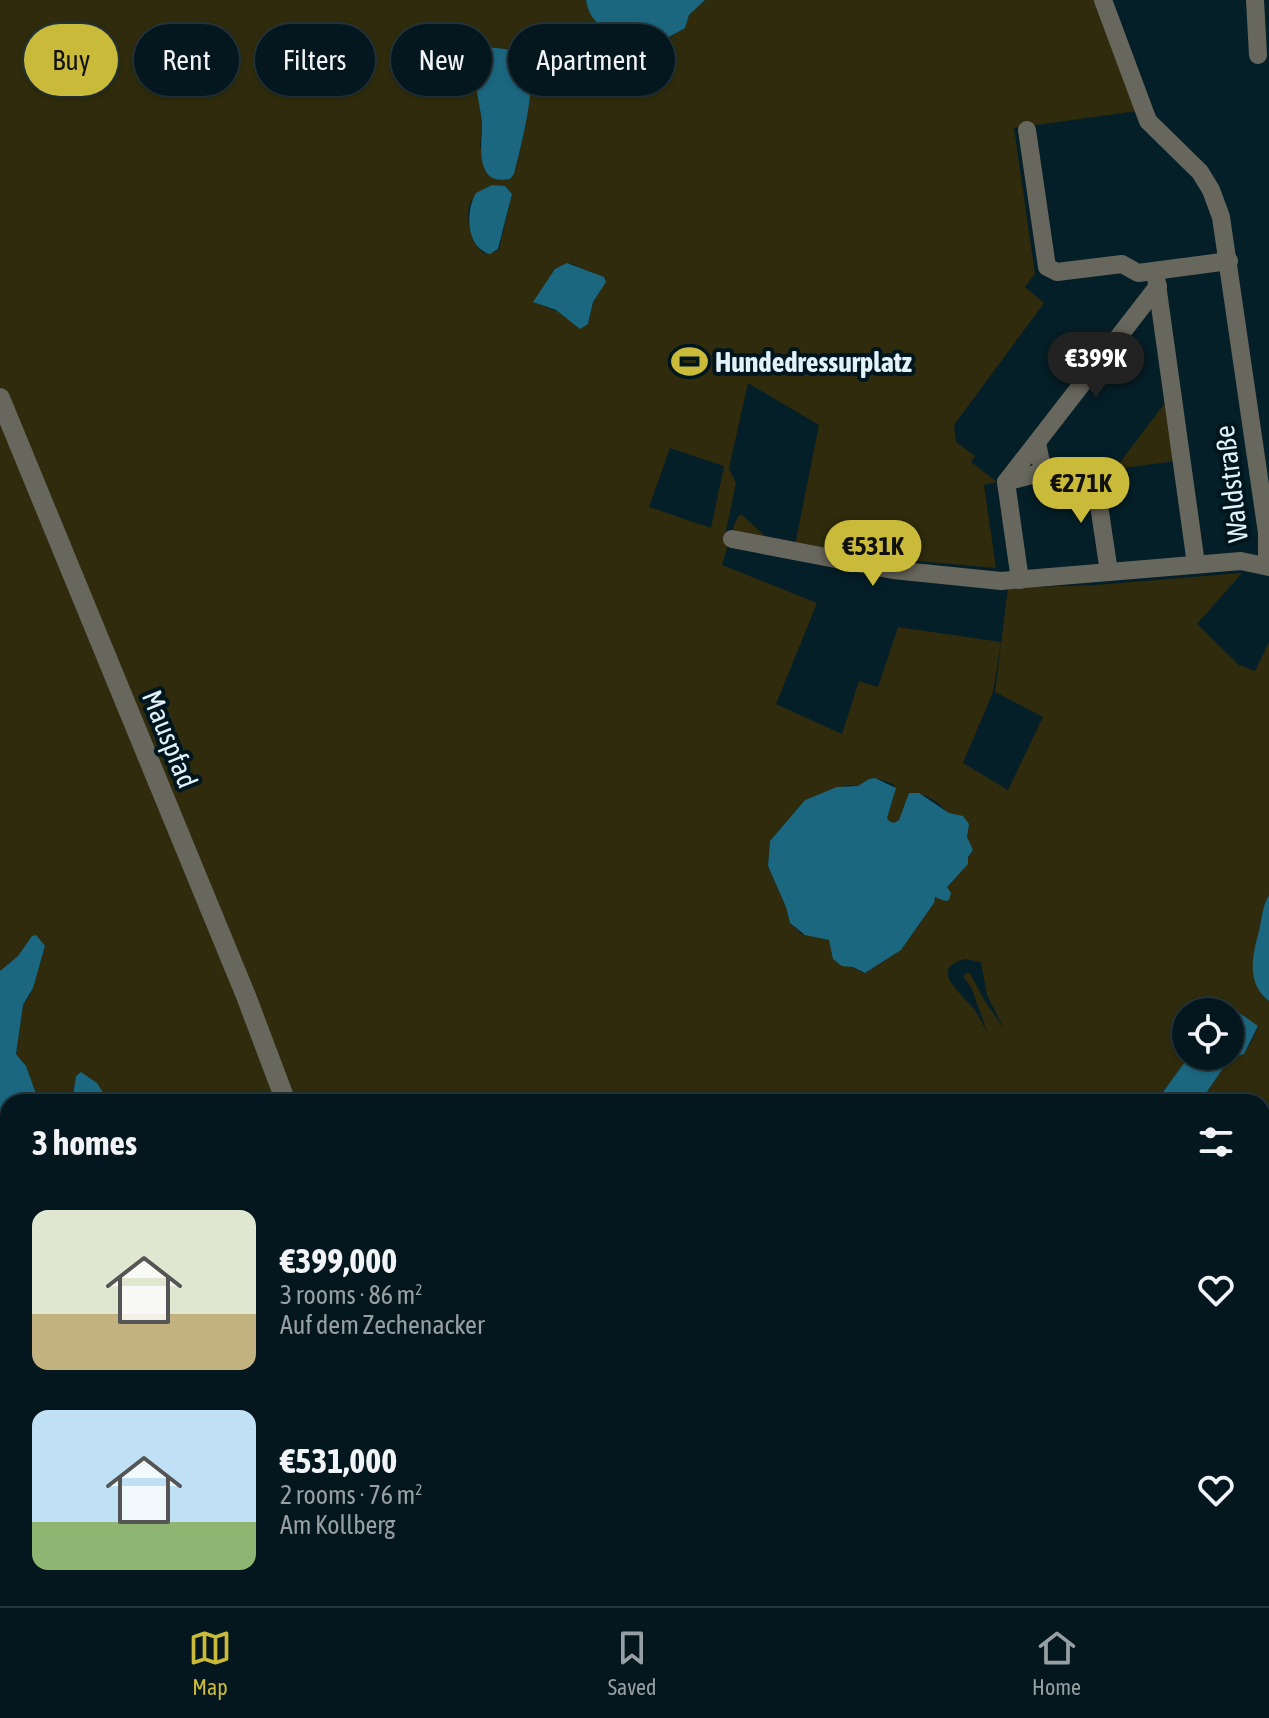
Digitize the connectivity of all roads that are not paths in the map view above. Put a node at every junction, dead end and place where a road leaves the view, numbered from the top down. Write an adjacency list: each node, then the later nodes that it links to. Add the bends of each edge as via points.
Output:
1 (1103, 0): 5 (street, Waldstraße, via 1148,121 1211,190)
2 (1255, 0): 3 (street)
3 (1258, 55)
4 (1027, 130): 6 (street, via 1047,267 1057,272 1122,264)
5 (1229, 261): 6 (street); 11 (street, Waldstraße)
6 (1156, 278): 10 (street); 13 (street, via 1037,443 1043,472 1006,482)
7 (0, 398): 14 (street, Mauspfad)
8 (1094, 472): 12 (street)
9 (732, 539): 13 (street, Waldstraße, via 893,570)
10 (1196, 564): 11 (street, Waldstraße, via 1241,561); 12 (street, Waldstraße)
11 (1268, 566)
12 (1109, 572): 13 (street, Waldstraße)
13 (1020, 580)
14 (283, 1094)

